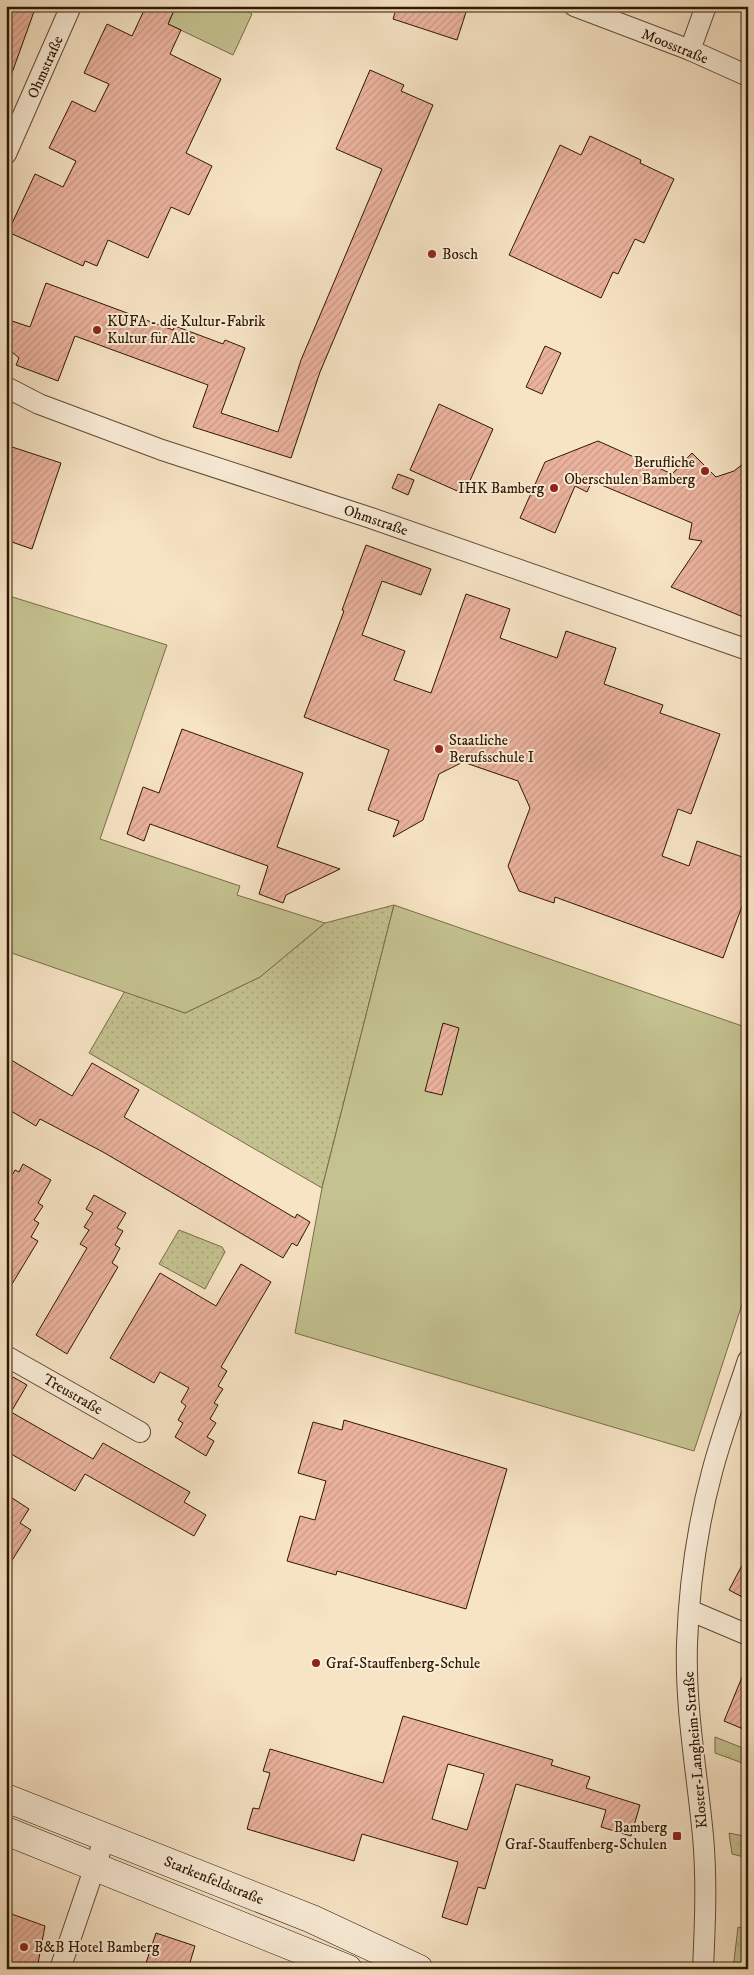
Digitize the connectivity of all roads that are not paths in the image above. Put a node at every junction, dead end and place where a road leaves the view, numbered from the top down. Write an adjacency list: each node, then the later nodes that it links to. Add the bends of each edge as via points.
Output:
1 (71, 6): 6 (street, Ohmstraße)
2 (574, 6): 4 (street, Moosstraße)
3 (706, 6): 4 (street)
4 (690, 50): 5 (street, Moosstraße)
5 (748, 76)
6 (6, 154)
7 (6, 387): 8 (street, Ohmstraße, via 38,404 162,450 371,518)
8 (748, 650)
9 (6, 1356): 11 (street, Treustraße)
10 (748, 1360): 12 (street, Kloster-Langheim-Straße, via 708,1488 696,1545)
11 (140, 1432)
12 (689, 1610): 13 (street); 21 (street, Kloster-Langheim-Straße, via 689,1712 704,1838)
13 (748, 1635)
14 (6, 1798): 16 (street, Starkenfeldstraße)
15 (6, 1831): 17 (street)
16 (104, 1837): 17 (street); 20 (street, Starkenfeldstraße, via 312,1919)
17 (95, 1866): 18 (street); 19 (street)
18 (60, 1969)
19 (348, 1969)
20 (419, 1969)
21 (704, 1969)

